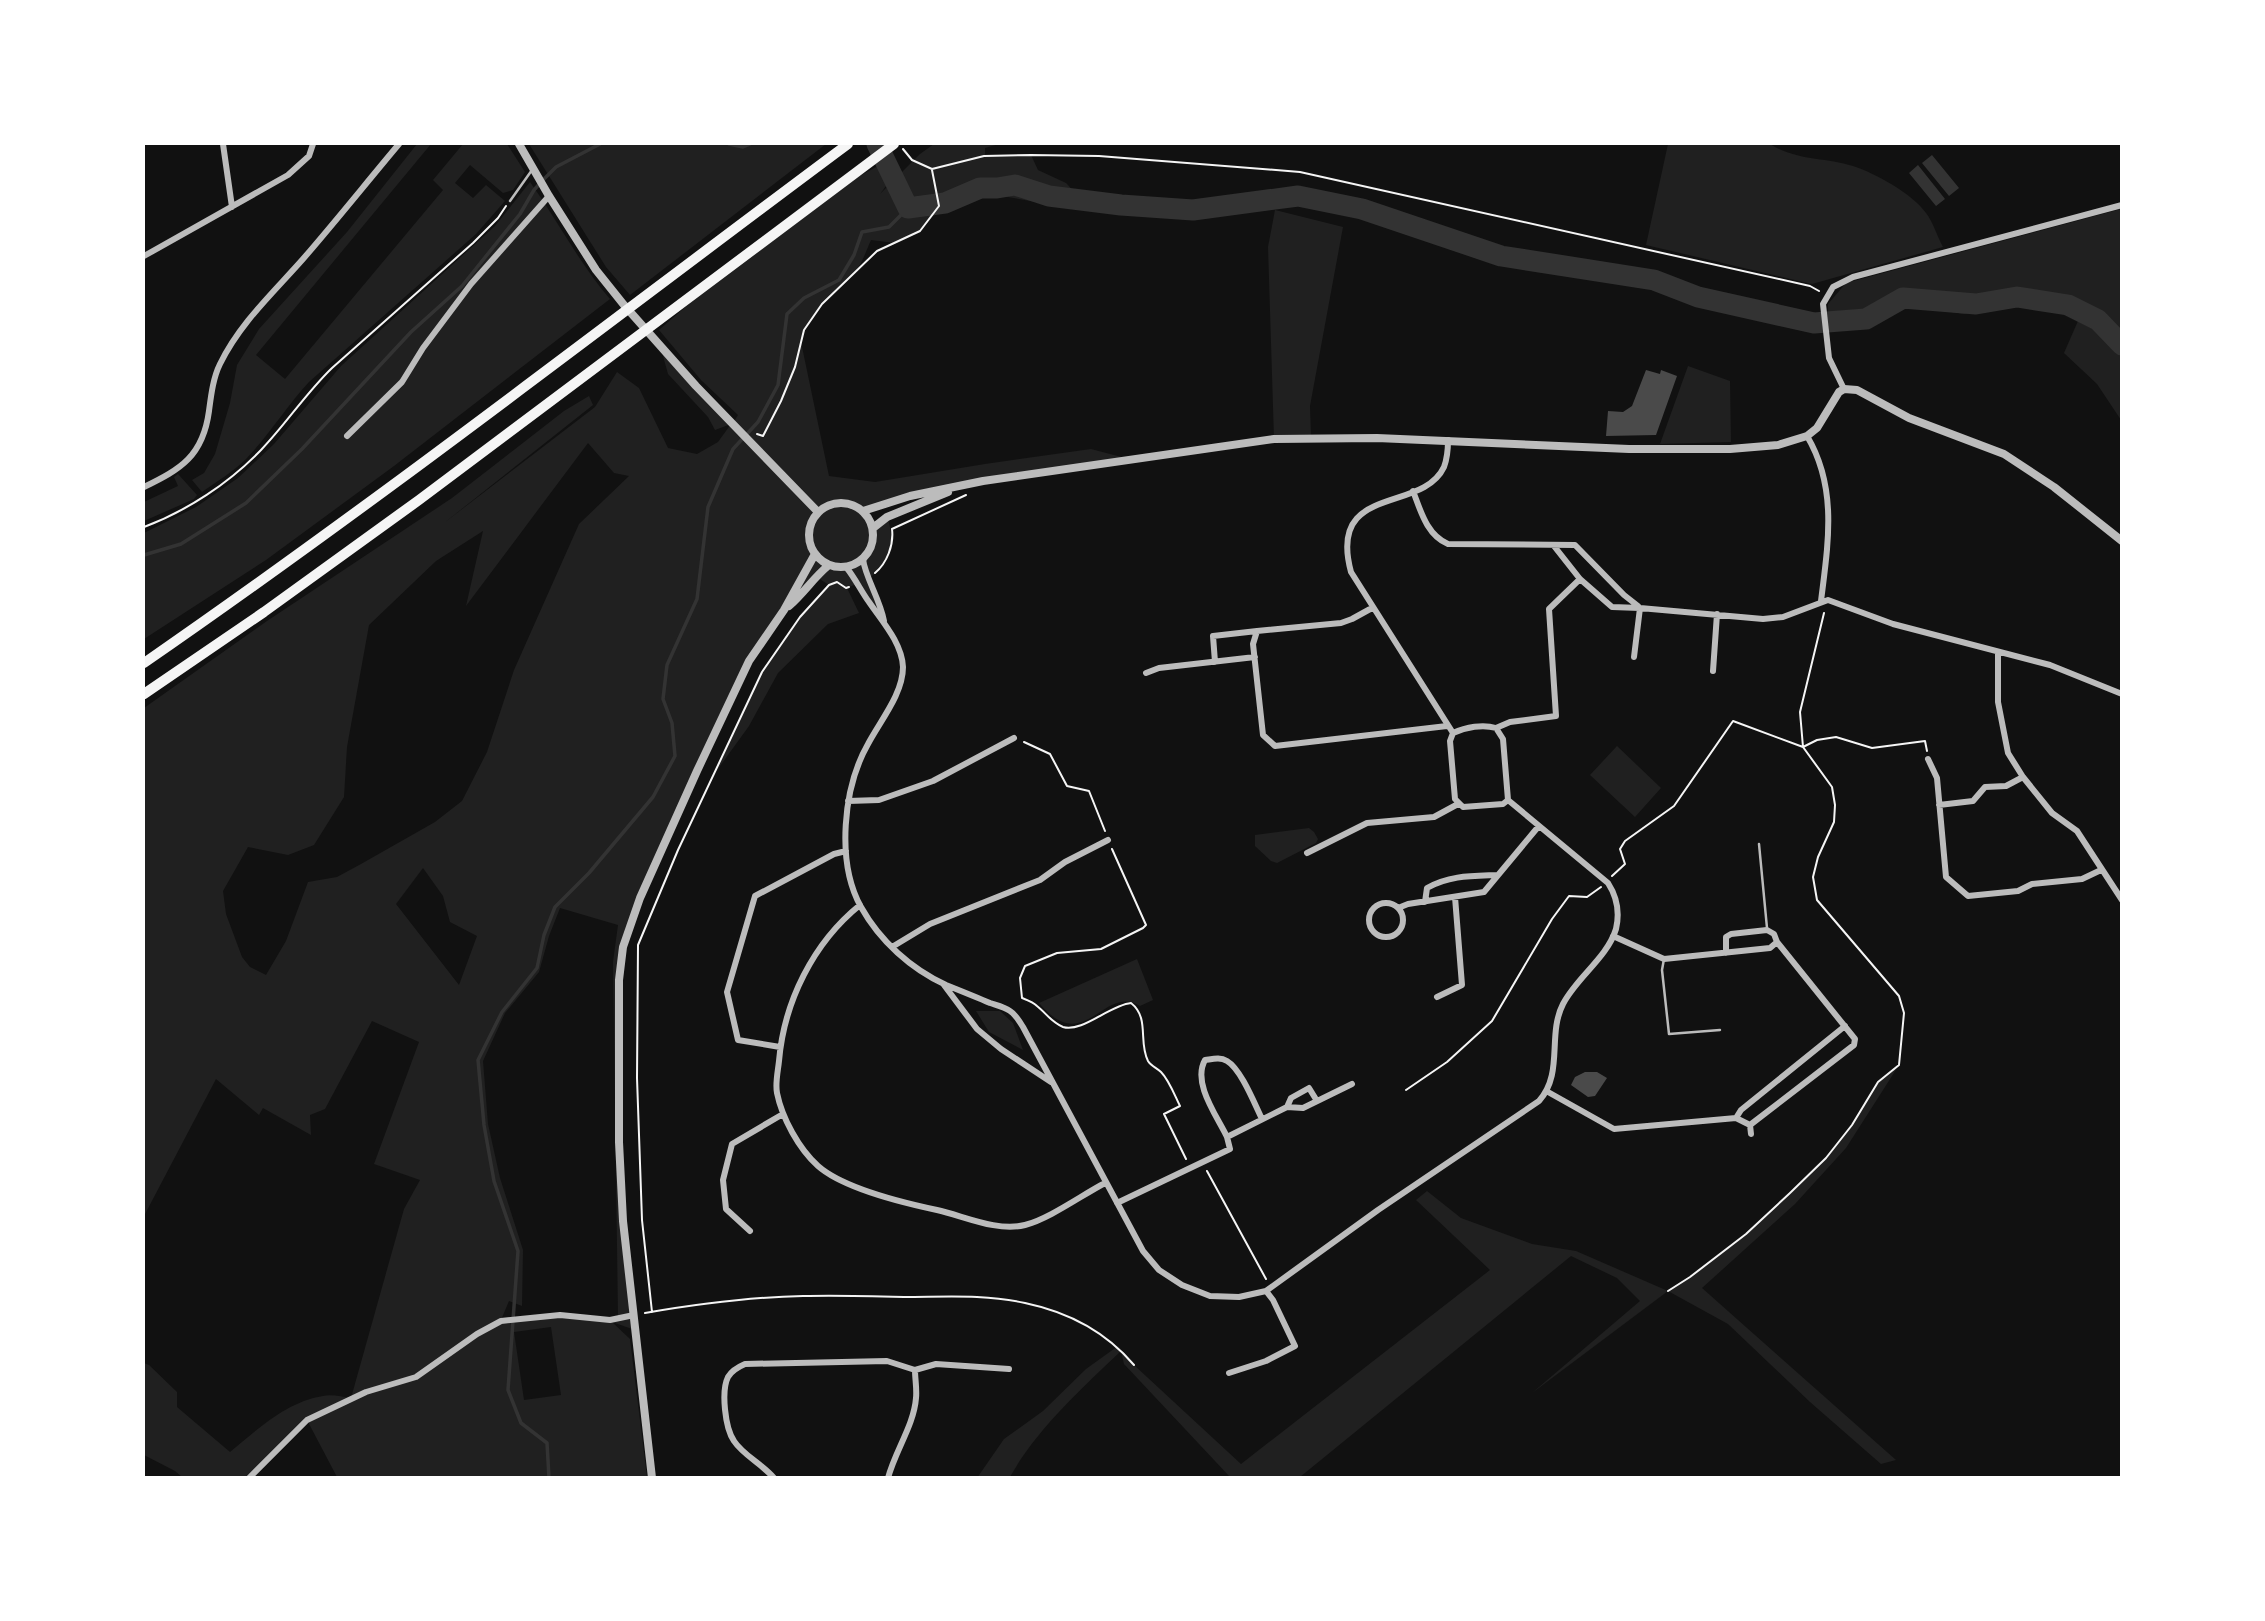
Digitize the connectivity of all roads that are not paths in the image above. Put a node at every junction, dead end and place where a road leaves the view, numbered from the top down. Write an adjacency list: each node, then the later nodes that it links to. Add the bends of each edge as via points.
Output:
1 (223, 144): 11 (street)
2 (313, 144): 11 (street, via 309,156 288,175)
3 (399, 144): 18 (street, via 235,337 217,371 206,431 198,448 186,464)
4 (519, 144): 7 (street)
5 (848, 144): 41 (highway, via 250,590)
6 (897, 144): 44 (highway, via 419,500)
7 (533, 169): 8 (street); 9 (lane)
8 (549, 196): 14 (street, via 471,284 402,382); 21 (street, via 624,305)
9 (510, 201)
10 (2122, 205): 13 (street, via 1853,277 1833,287 1823,304 1826,345)
11 (232, 207): 12 (street)
12 (144, 256)
13 (1844, 389): 15 (street); 23 (street, via 1857,390 1909,418 2004,454)
14 (347, 436)
15 (1807, 436): 16 (street, via 1778,445 1730,449); 30 (street, via 1822,468 1830,506)
16 (1448, 440): 17 (street, via 1274,439); 19 (street, via 1439,475)
17 (967, 484): 20 (street); 22 (street, via 887,517)
18 (144, 487)
19 (1413, 491): 24 (street, via 1435,538 1448,544); 31 (street, via 1363,512 1349,531 1351,572)
20 (863, 511): 21 (street, via 837,503); 22 (street)
21 (818, 512): 25 (street, via 809,527)
22 (873, 528): 26 (street, via 870,550)
23 (2122, 541)
24 (1554, 546): 29 (street); 32 (street, via 1576,545)
25 (815, 554): 27 (street); 33 (street)
26 (863, 559): 28 (street); 35 (street)
27 (829, 565): 28 (street); 33 (street)
28 (846, 567): 35 (street)
29 (1580, 579): 32 (street, via 1612,607); 47 (street, via 1549,609 1556,716)
30 (1821, 601): 34 (street, via 1783,617); 37 (street, via 1838,602 1893,624)
31 (1372, 608): 36 (street, via 1341,623); 46 (street)
32 (1640, 608): 34 (street); 39 (street)
33 (784, 610): 94 (street, via 749,662 702,759 623,947 619,1142)
34 (1717, 614): 42 (street)
35 (885, 623): 53 (street, via 900,652 900,681 866,747)
36 (1256, 631): 38 (street); 40 (street, via 1213,636)
37 (1998, 652): 45 (street, via 2050,665); 51 (street, via 2003,730 2008,753)
38 (1255, 657): 40 (street); 46 (street, via 1263,735 1275,746)
39 (1634, 657)
40 (1215, 662): 43 (street)
41 (144, 663)
42 (1713, 671)
43 (1146, 673)
44 (144, 694)
45 (2122, 694)
46 (1447, 726): 48 (street)
47 (1496, 728): 48 (street); 52 (street, via 1503,739)
48 (1453, 733): 54 (street, via 1450,741)
49 (1014, 738): 53 (street, via 933,781 880,800)
50 (1928, 759): 55 (street, via 1937,778)
51 (2023, 777): 55 (street, via 2006,786 1985,787 1973,801); 61 (street, via 2052,813 2077,831)
52 (1508, 800): 54 (street, via 1503,804); 56 (street)
53 (848, 802): 59 (street)
54 (1458, 804): 60 (street, via 1434,817 1367,823)
55 (1939, 805): 61 (street, via 1946,877 1968,896 2082,879)
56 (1538, 827): 62 (street); 69 (street, via 1608,883 1618,906)
57 (1108, 840): 71 (street, via 1040,880 930,924)
58 (1759, 844): 68 (lane)
59 (846, 851): 66 (street); 78 (street, via 755,896 727,992 738,1040)
60 (1307, 853)
61 (2101, 870): 64 (street)
62 (1499, 875): 63 (street, via 1484,892); 65 (street, via 1442,880 1427,888)
63 (1455, 897): 65 (street); 75 (street, via 1462,985)
64 (2121, 897)
65 (1425, 902): 67 (street)
66 (860, 905): 71 (street); 78 (street, via 818,951 800,981)
67 (1398, 908): 67 (street, via 1385,903 1372,910 1368,920 1374,934 1384,938 1398,932 1403,923)
68 (1767, 930): 70 (street); 72 (street, via 1731,934 1726,937)
69 (1613, 936): 73 (street); 81 (street, via 1563,1003)
70 (1777, 942): 72 (street, via 1770,948); 76 (street)
71 (892, 947): 74 (street)
72 (1726, 953): 73 (street)
73 (1664, 959): 77 (lane, via 1669,1034)
74 (943, 983): 79 (street, via 977,1029); 79 (street, via 1010,1011)
75 (1437, 998)
76 (1845, 1026): 85 (street); 87 (street, via 1854,1045)
77 (1720, 1030)
78 (780, 1046): 84 (street, via 776,1091)
79 (1053, 1083): 90 (street)
80 (1352, 1084): 82 (street)
81 (1548, 1092): 85 (street, via 1614,1129); 93 (street)
82 (1317, 1101): 83 (street, via 1303,1108); 83 (street, via 1309,1088 1291,1098)
83 (1287, 1107): 86 (street)
84 (783, 1114): 90 (street, via 818,1167 852,1186 999,1226 1026,1225); 92 (street, via 733,1144 723,1180 726,1209)
85 (1736, 1118): 87 (street)
86 (1262, 1119): 89 (street); 89 (street, via 1228,1062 1205,1060 1201,1080)
87 (1750, 1125): 88 (street)
88 (1751, 1134)
89 (1227, 1137): 91 (street, via 1230,1149)
90 (1105, 1182): 91 (street)
91 (1117, 1203): 93 (street, via 1143,1251 1158,1270 1182,1286 1210,1296 1239,1297)
92 (750, 1231)
93 (1266, 1291): 97 (street, via 1295,1346)
94 (634, 1315): 98 (street, via 610,1320 560,1315 501,1321 416,1377 366,1392 307,1420); 99 (street)
95 (1009, 1369): 96 (street, via 936,1364)
96 (915, 1370): 100 (street, via 887,1361 745,1364 736,1368 726,1384 729,1432); 101 (street, via 913,1414)
97 (1228, 1373)
98 (249, 1478)
99 (652, 1478)
100 (774, 1478)
101 (888, 1478)

